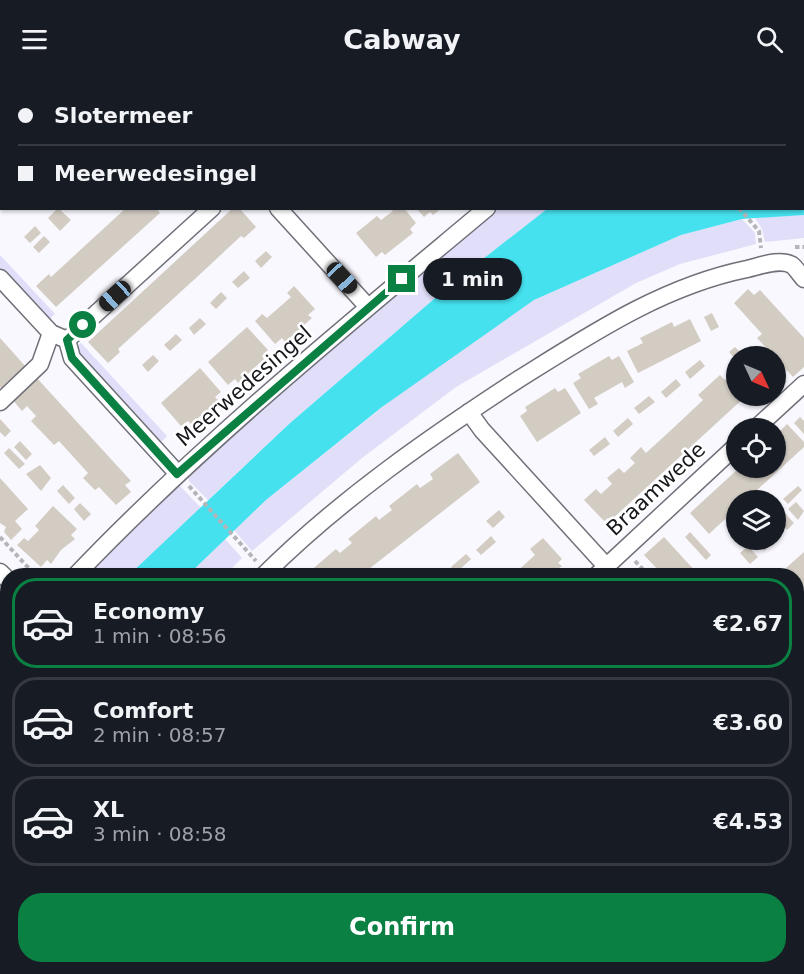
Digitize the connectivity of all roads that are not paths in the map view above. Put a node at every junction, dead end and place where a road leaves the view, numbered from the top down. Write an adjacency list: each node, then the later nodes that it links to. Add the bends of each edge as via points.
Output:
1 (210, 210): 8 (street)
2 (280, 210): 6 (street)
3 (485, 210): 6 (street, Meerwedesingel)
4 (0, 278): 7 (street)
5 (804, 279): 11 (street, via 791,265 778,263 682,287 577,342)
6 (368, 307): 14 (street, Meerwedesingel)
7 (51, 333): 8 (street); 10 (street, via 40,364)
8 (67, 340): 14 (street, via 72,358)
9 (804, 384): 12 (street)
10 (0, 402)
11 (469, 412): 16 (street, via 339,510); 17 (street, Braamwede, via 540,492)
12 (767, 418)
13 (726, 455): 18 (street, Braamwede)
14 (177, 474): 15 (street, Meerwedesingel)
15 (83, 568)
16 (275, 568)
17 (599, 568)
18 (604, 568)

